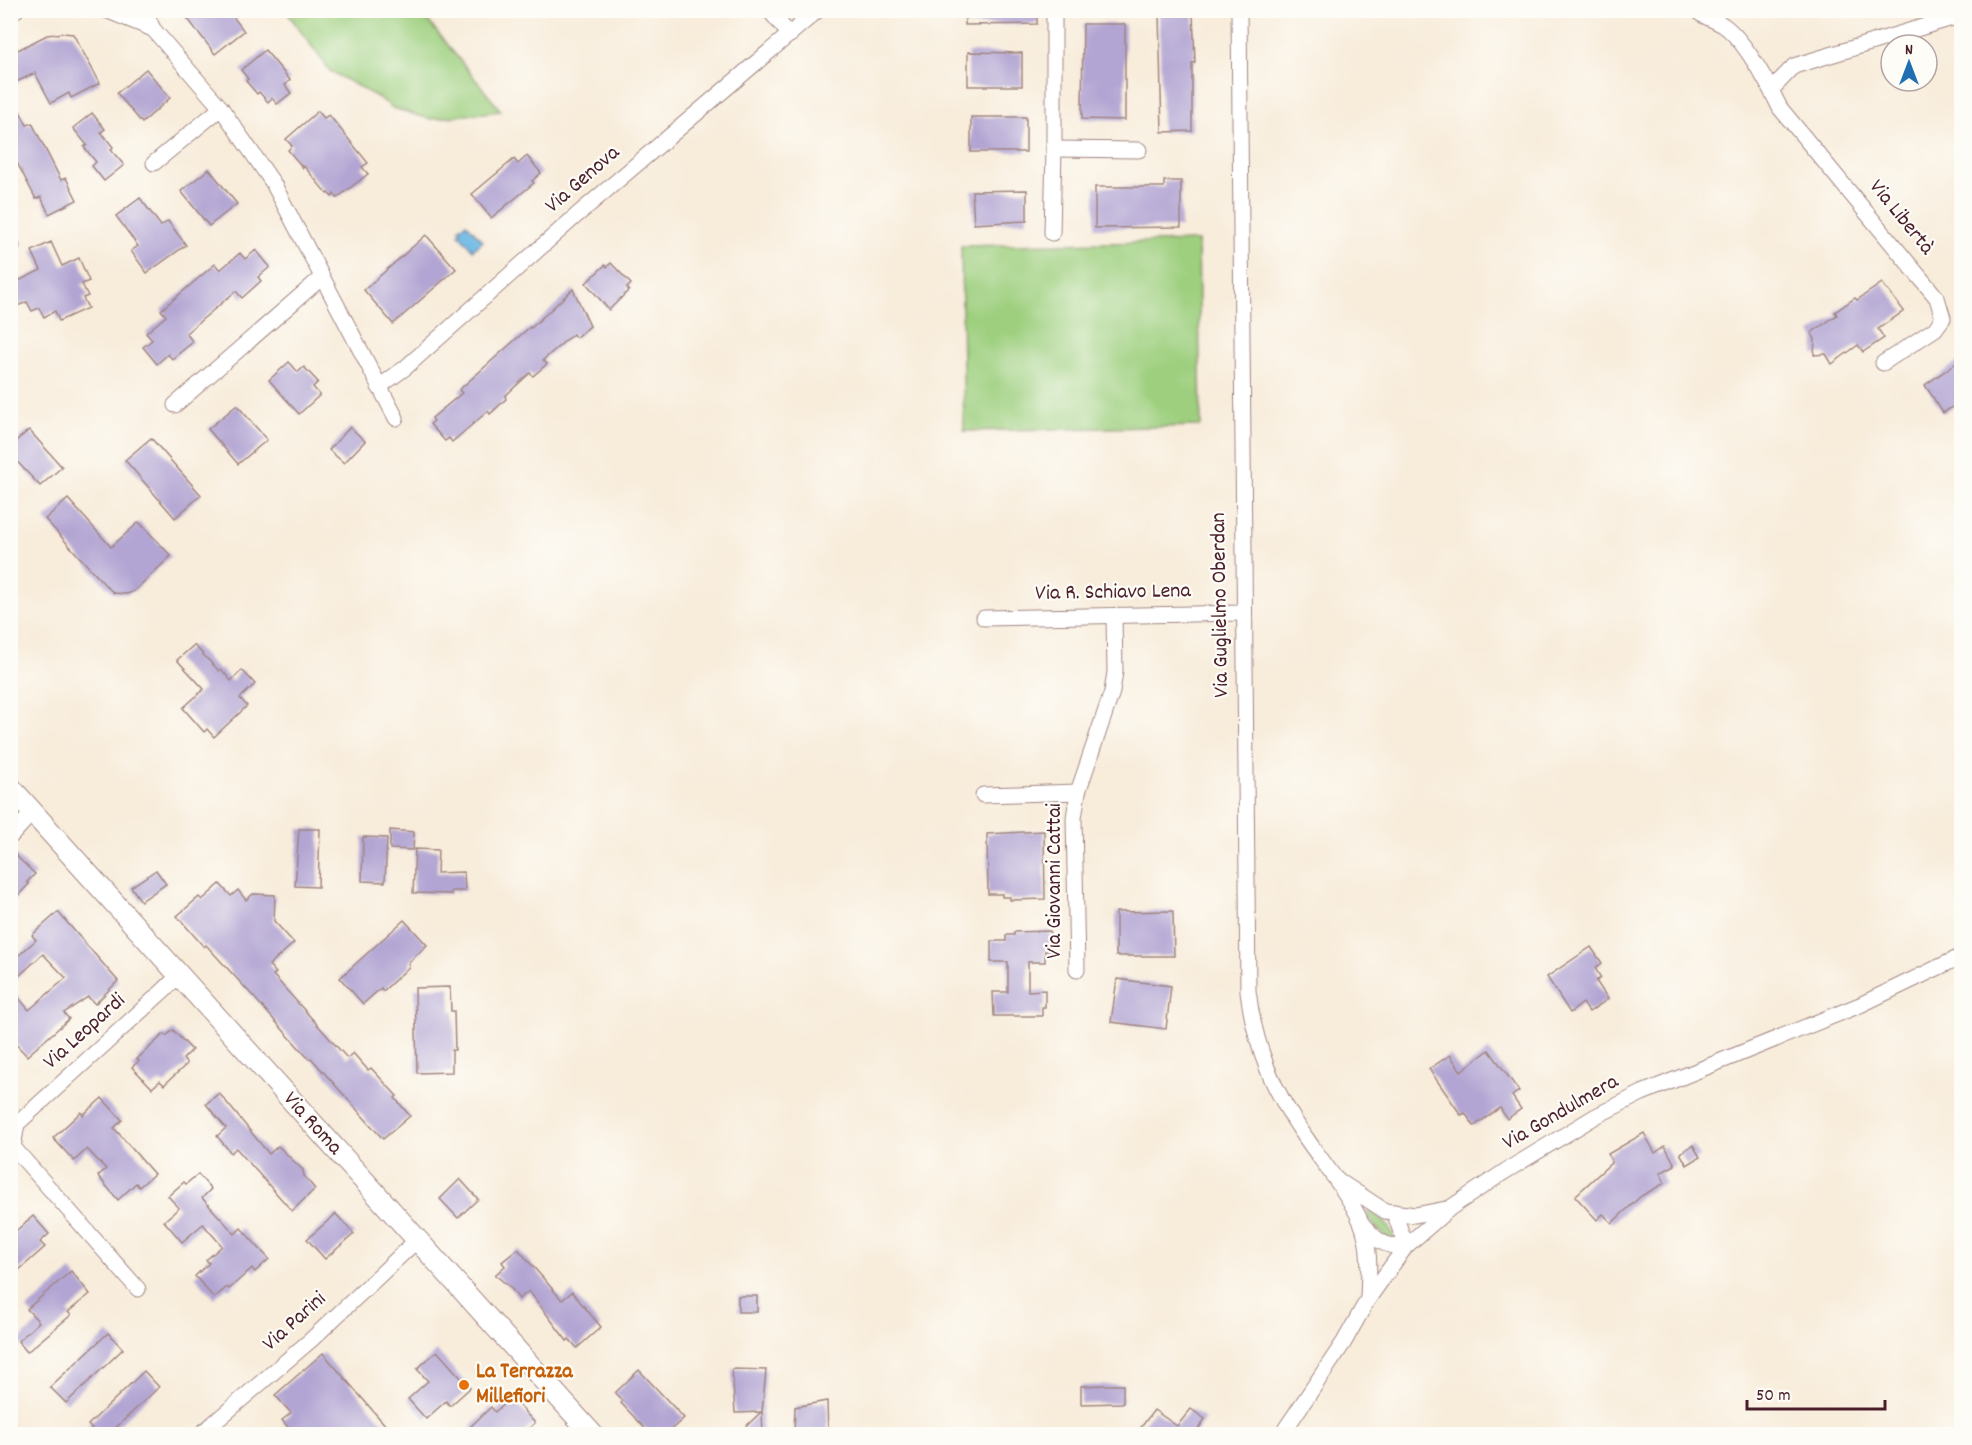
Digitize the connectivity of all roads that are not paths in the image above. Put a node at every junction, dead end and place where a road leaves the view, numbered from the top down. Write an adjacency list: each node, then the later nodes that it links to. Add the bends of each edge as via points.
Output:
1 (16, 10): 8 (street)
2 (106, 10): 11 (street)
3 (139, 10): 11 (street)
4 (769, 10): 12 (street)
5 (818, 10): 12 (street, Via Genova)
6 (1054, 10): 15 (street)
7 (1239, 10): 24 (street, Via Guglielmo Oberdan)
8 (10, 13)
9 (1701, 14): 13 (street, Via Libertà, via 1724,25 1738,38)
10 (1962, 15): 13 (street, via 1794,66)
11 (153, 29): 14 (street)
12 (790, 35): 21 (street, Via Genova)
13 (1771, 90): 20 (street, Via Libertà, via 1780,108 1937,298 1943,318 1935,329)
14 (221, 108): 17 (street); 19 (street, via 273,183)
15 (1054, 149): 16 (street); 18 (street)
16 (1139, 150)
17 (154, 163)
18 (1052, 233)
19 (321, 278): 21 (street); 22 (street)
20 (1883, 363)
21 (379, 387): 23 (street)
22 (175, 405)
23 (396, 418)
24 (1244, 613): 25 (street, Via R. Schiavo Lena); 35 (street, Via Guglielmo Oberdan, via 1248,991 1252,1022 1260,1053 1284,1107)
25 (1114, 616): 26 (street, Via R. Schiavo Lena); 28 (street, Via Giovanni Cattai, via 1112,693)
26 (984, 618)
27 (10, 787): 30 (main road, Via Roma)
28 (1078, 792): 29 (street, Via Giovanni Cattai); 33 (street, Via Giovanni Cattai, via 1074,818)
29 (983, 795)
30 (33, 812): 31 (street); 34 (main road, Via Roma)
31 (10, 837)
32 (1962, 956): 36 (street, Via Gondulmera, via 1860,1005 1652,1089 1596,1116)
33 (1077, 970)
34 (180, 974): 39 (main road, Via Roma); 41 (street, Via Leopardi, via 17,1124 13,1147)
35 (1334, 1177): 37 (street, Via Guglielmo Oberdan, via 1385,1211); 38 (street, Via Guglielmo Oberdan)
36 (1450, 1208): 37 (street, Via Guglielmo Oberdan, via 1415,1215); 40 (street, Via Gondulmera)
37 (1394, 1212): 40 (street)
38 (1362, 1224): 40 (street, Via Guglielmo Oberdan, via 1376,1240 1394,1247); 42 (street, Via Guglielmo Oberdan, via 1369,1269)
39 (417, 1240): 43 (street, Via Parini, via 312,1339); 44 (main road, Via Roma)
40 (1406, 1246): 42 (street, Via Gondulmera)
41 (138, 1289)
42 (1368, 1299): 45 (street, Via Gondulmera)
43 (201, 1434)
44 (592, 1434)
45 (1282, 1434)

